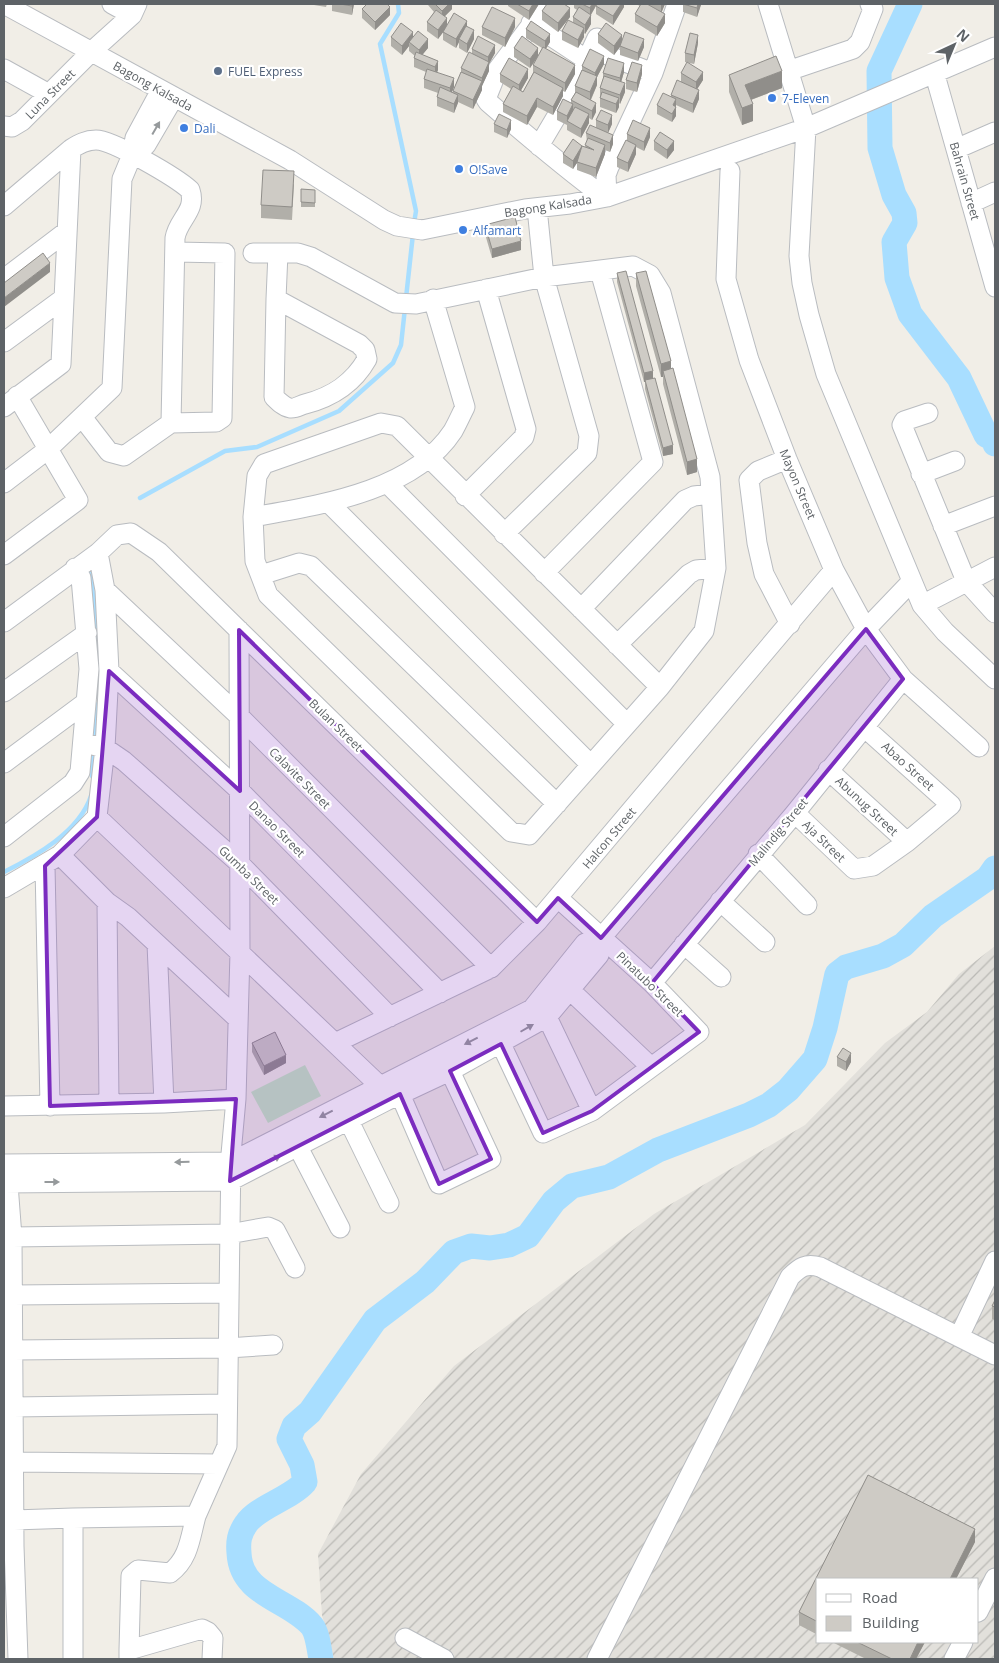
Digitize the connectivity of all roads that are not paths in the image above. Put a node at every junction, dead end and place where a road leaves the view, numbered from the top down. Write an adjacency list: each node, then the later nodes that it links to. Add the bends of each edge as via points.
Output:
1 (4, 4): 11 (street, Bagong Kalsada)
2 (112, 4): 7 (street)
3 (547, 4): 8 (street)
4 (677, 4): 14 (street)
5 (768, 4): 13 (street)
6 (874, 6): 13 (street, via 860,42 853,49)
7 (137, 7): 11 (street, Luna Street)
8 (531, 23): 10 (street); 21 (street, via 498,69 486,99)
9 (995, 48): 15 (street, Bagong Kalsada)
10 (592, 49): 14 (street); 21 (street)
11 (91, 52): 16 (street, Luna Street); 17 (street, Bagong Kalsada)
12 (4, 68): 16 (street)
13 (788, 71): 19 (street)
14 (653, 74): 27 (street, via 609,166)
15 (935, 75): 19 (street, Bagong Kalsada); 23 (street, Bahrain Street)
16 (49, 94): 18 (street, Luna Street, via 22,122 12,127)
17 (167, 94): 24 (street, via 146,145); 30 (street, Bagong Kalsada, via 290,160 384,220 414,229)
18 (4, 126)
19 (806, 128): 27 (street, Bagong Kalsada); 71 (street, via 799,256 809,315 826,374)
20 (995, 132): 23 (street)
21 (539, 146): 27 (street)
22 (71, 149): 24 (street, via 83,142 99,140); 29 (street); 31 (street)
23 (956, 149): 28 (street, Bahrain Street)
24 (132, 155): 32 (street, via 190,190 193,198 191,208 176,231); 47 (street, via 122,179 112,388)
25 (730, 171): 51 (street, Mayon Street, via 726,279 750,360)
26 (995, 192): 28 (street)
27 (606, 197): 30 (street, Bagong Kalsada)
28 (971, 203): 35 (street, Bahrain Street)
29 (4, 206)
30 (531, 208): 37 (street, via 531,252)
31 (67, 231): 38 (street); 41 (street)
32 (176, 252): 48 (street); 48 (street, via 225,253 222,418 216,422)
33 (253, 253): 34 (street)
34 (278, 253): 42 (street); 43 (street, via 311,257 395,303)
35 (991, 255): 39 (street, Bahrain Street)
36 (600, 271): 37 (street); 56 (street, via 634,266 650,275 661,293 710,477); 69 (street, via 652,462)
37 (544, 277): 40 (street); 62 (street, via 589,436 587,453)
38 (4, 279)
39 (995, 287)
40 (486, 289): 43 (street); 57 (street, via 526,429 524,437)
41 (64, 298): 44 (street); 45 (street, via 61,364)
42 (276, 299): 42 (street, via 274,397 281,404 291,408 326,398 360,372 367,359 359,344)
43 (424, 301): 50 (street, via 464,407 452,432)
44 (4, 342)
45 (10, 402): 49 (street)
46 (928, 413): 53 (street, via 904,421 902,425)
47 (82, 417): 48 (street, via 109,452 124,456); 49 (street)
48 (171, 423)
49 (47, 450): 54 (street); 64 (street, via 78,500)
50 (428, 459): 55 (street); 57 (street); 60 (street, via 397,426 381,423 264,464 257,476)
51 (787, 459): 68 (street, Mayon Street); 78 (street, via 758,471 749,480 764,574)
52 (955, 461): 53 (street)
53 (921, 474): 61 (street)
54 (4, 483)
55 (386, 483): 58 (street); 90 (street)
56 (711, 494): 66 (street); 75 (street, via 685,500)
57 (465, 496): 62 (street)
58 (329, 503): 60 (street); 95 (street)
59 (995, 506): 61 (street)
60 (254, 517): 70 (street, via 255,562)
61 (943, 526): 72 (street)
62 (504, 534): 69 (street)
63 (98, 553): 65 (street); 73 (street); 80 (street, Bulan Street, via 117,536 131,533 159,552)
64 (4, 555)
65 (76, 568): 77 (street); 81 (street, via 81,578)
66 (716, 568): 82 (street, via 689,574); 86 (street, via 704,631)
67 (995, 568): 72 (street)
68 (834, 570): 78 (street, Halcon Street); 79 (street, Mayon Street)
69 (544, 573): 75 (street)
70 (261, 575): 98 (street, via 299,563 312,566); 98 (street, via 268,595 511,832 530,835)
71 (912, 581): 74 (street); 79 (street)
72 (966, 581): 74 (street); 76 (street)
73 (105, 590): 83 (street); 89 (street, Calavite Street)
74 (922, 605): 85 (street, via 945,632)
75 (581, 609): 82 (street)
76 (995, 613)
77 (4, 622)
78 (790, 624): 108 (street, Halcon Street)
79 (866, 629): 84 (street, Mayon Street); 113 (street)
80 (239, 630): 89 (street); 112 (street, Bulan Street)
81 (87, 632): 87 (street); 88 (street, via 89,669)
82 (617, 645): 86 (street)
83 (109, 672): 92 (street); 97 (street, Danao Street)
84 (903, 679): 91 (street, Malindig Street); 93 (street, Mayon Street)
85 (995, 679)
86 (660, 686): 90 (street)
87 (4, 692)
88 (86, 703): 92 (street); 94 (street)
89 (238, 716): 97 (street); 118 (street, Calavite Street)
90 (627, 724): 95 (street)
91 (864, 727): 96 (street, Malindig Street); 102 (street, Abao Street, via 951,805)
92 (95, 746): 100 (street); 101 (street, via 73,783); 105 (street, Gumba Street, via 124,761)
93 (979, 747)
94 (4, 763)
95 (591, 765): 98 (street)
96 (828, 770): 99 (street, Malindig Street); 102 (street, Abunug Street)
97 (240, 791): 105 (street); 122 (street, Danao Street)
98 (557, 804)
99 (795, 813): 102 (street, Aja Street, via 854,869 873,866); 103 (street, Malindig Street)
100 (97, 817): 104 (street); 117 (street)
101 (4, 836)
102 (907, 842)
103 (758, 854): 109 (street, Malindig Street); 111 (street)
104 (60, 855): 106 (street); 110 (street)
105 (240, 864): 117 (street); 123 (street, Gumba Street)
106 (44, 866): 107 (street); 136 (street)
107 (4, 888)
108 (558, 898): 112 (street, Halcon Street); 113 (street, Pinatubo Street)
109 (720, 901): 114 (street); 116 (street, Malindig Street)
110 (107, 902): 115 (street); 134 (street)
111 (807, 905)
112 (537, 922): 118 (street, Halcon Street)
113 (600, 938): 120 (street, Pinatubo Street); 121 (street, via 599,955); 130 (street, one-way to 130, via 586,943 532,1009)
114 (764, 942)
115 (157, 944): 125 (street); 133 (street)
116 (684, 944): 119 (street); 120 (street, Malindig Street)
117 (240, 952): 125 (street); 126 (street)
118 (491, 968): 122 (street, Halcon Street)
119 (721, 978)
120 (652, 983): 128 (street, Pinatubo Street, via 699,1032)
121 (570, 990): 124 (street); 128 (street)
122 (440, 993): 123 (street, Halcon Street)
123 (390, 1016): 126 (street, Halcon Street)
124 (547, 1017): 127 (street, one-way to 124); 137 (street)
125 (238, 1019): 132 (street)
126 (335, 1043): 130 (street)
127 (501, 1044): 129 (street); 137 (street, via 543,1133)
128 (651, 1067): 137 (street)
129 (450, 1071): 131 (street); 131 (street, via 491,1159 439,1184)
130 (380, 1086): 140 (street, one-way to 140)
131 (400, 1094): 138 (street)
132 (236, 1099): 133 (street); 140 (street)
133 (164, 1103): 134 (street)
134 (109, 1104): 136 (street)
135 (4, 1106): 136 (street)
136 (50, 1106)
137 (592, 1111)
138 (349, 1121): 139 (street); 142 (street)
139 (298, 1146): 140 (street, one-way to 139); 143 (street)
140 (231, 1171): 141 (street); 144 (street)
141 (5, 1174): 145 (street)
142 (388, 1203)
143 (340, 1228)
144 (229, 1234): 145 (street); 147 (street, via 272,1227); 148 (street)
145 (12, 1237): 149 (street)
146 (995, 1261): 150 (street)
147 (295, 1268)
148 (229, 1293): 149 (street); 152 (street)
149 (12, 1295): 153 (street)
150 (959, 1337): 154 (street); 172 (street, via 820,1267 810,1264 796,1271)
151 (273, 1345): 152 (street)
152 (228, 1348): 153 (street); 155 (street)
153 (13, 1350): 156 (street)
154 (995, 1355)
155 (227, 1404): 156 (street); 158 (street, via 227,1446)
156 (13, 1407): 157 (street)
157 (13, 1462): 158 (street); 161 (street)
158 (219, 1464): 159 (street)
159 (196, 1516): 160 (street); 167 (street, via 186,1557 180,1566 170,1572 138,1570 131,1576)
160 (72, 1518): 161 (street); 169 (street)
161 (14, 1520): 162 (street)
162 (9, 1547): 168 (street)
163 (995, 1578): 164 (street)
164 (979, 1610)
165 (405, 1638): 171 (street)
166 (962, 1643): 173 (street)
167 (129, 1655): 170 (street, via 202,1629 213,1638)
168 (18, 1659)
169 (73, 1659)
170 (212, 1659)
171 (444, 1659)
172 (597, 1659)
173 (954, 1659)

